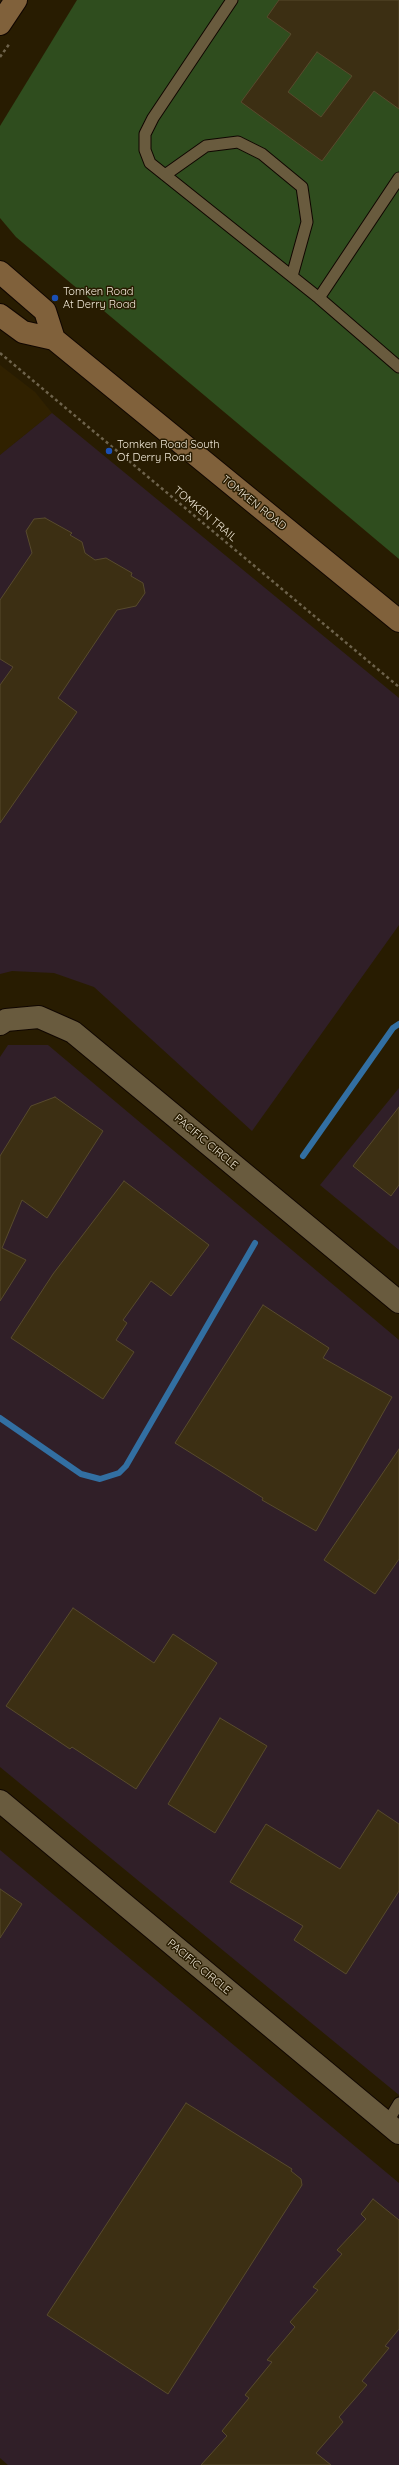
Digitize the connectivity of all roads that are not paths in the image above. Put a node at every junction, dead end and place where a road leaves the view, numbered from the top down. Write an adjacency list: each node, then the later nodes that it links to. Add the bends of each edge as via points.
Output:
1 (16, 0): 3 (main road)
2 (232, 0): 4 (lane, via 145,134 145,150 150,163)
3 (0, 24)
4 (165, 175): 7 (lane); 7 (lane, via 206,146 238,142 262,154 302,187 307,222)
5 (399, 178): 8 (lane)
6 (0, 272): 10 (main road, via 45,311)
7 (292, 276): 8 (lane)
8 (319, 298): 11 (lane)
9 (0, 315): 10 (main road, TOMKEN ROAD, via 23,332)
10 (54, 339): 12 (main road, TOMKEN ROAD)
11 (399, 367)
12 (399, 621)
13 (0, 1024): 14 (street, PACIFIC CIRCLE, via 6,1020 39,1017 74,1032)
14 (399, 1302)
15 (0, 1801): 17 (street, PACIFIC CIRCLE)
16 (399, 2103): 17 (lane)
17 (393, 2128)

